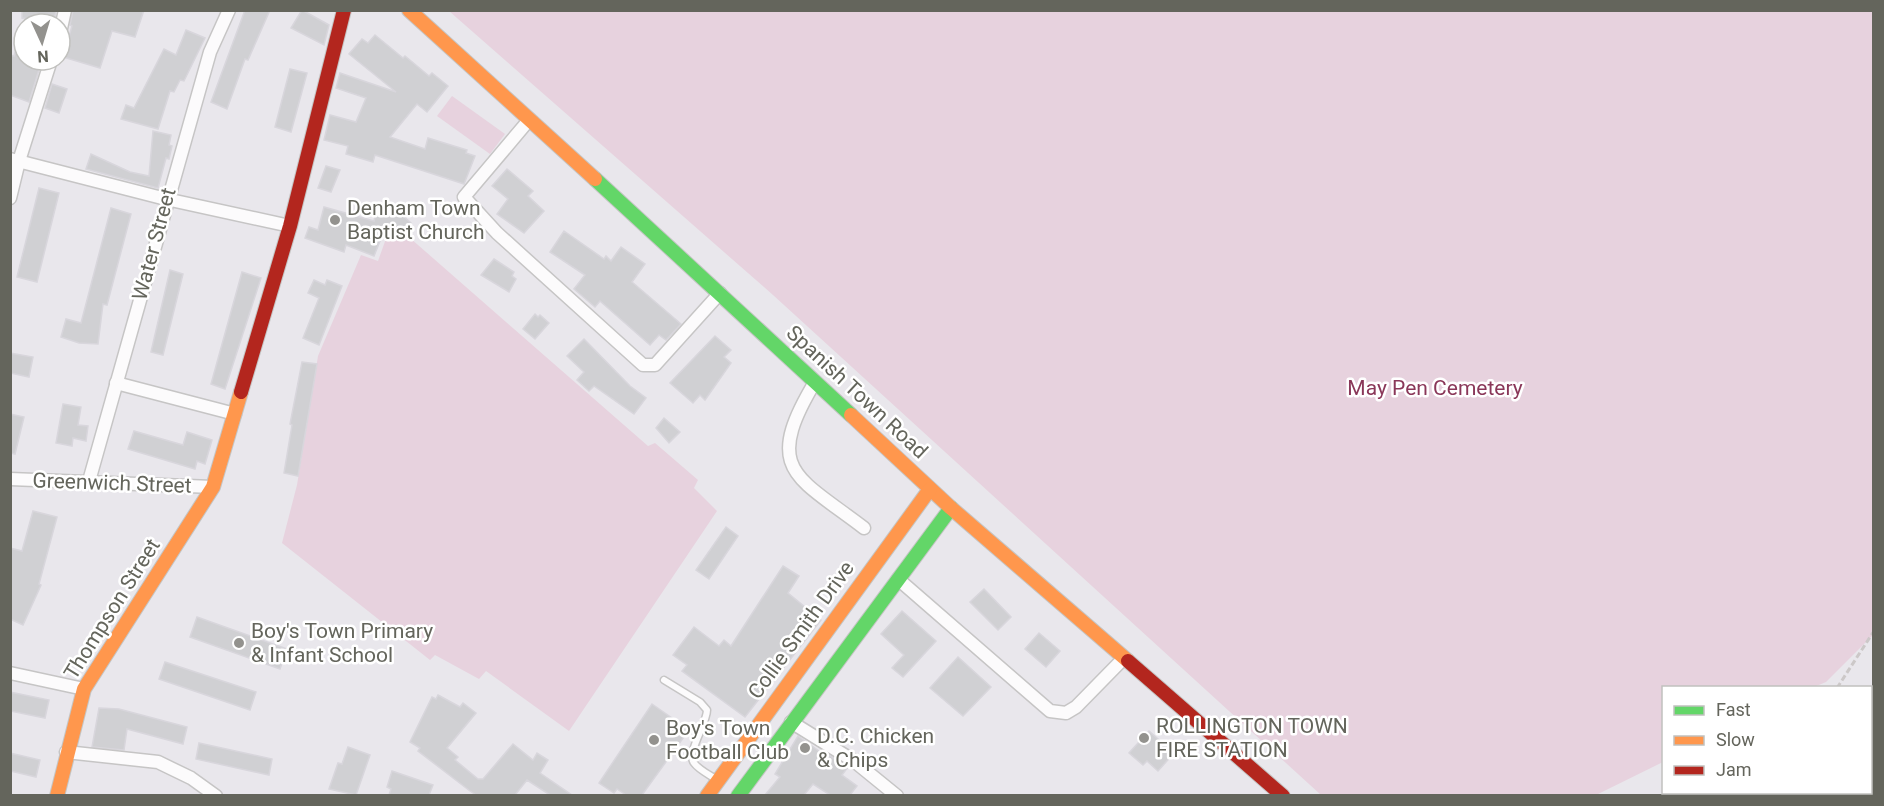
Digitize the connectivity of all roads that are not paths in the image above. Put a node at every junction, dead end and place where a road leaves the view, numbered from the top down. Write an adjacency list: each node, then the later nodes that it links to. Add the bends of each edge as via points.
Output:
1 (229, 10): 8 (street, Water Street, via 210,52)
2 (344, 10): 9 (street, Thompson Street)
3 (409, 10): 5 (street, Spanish Town Road)
4 (47, 72): 6 (street)
5 (529, 120): 10 (street, Spanish Town Road); 10 (street, via 464,197 505,241 643,365 650,367)
6 (15, 160): 7 (street); 8 (street)
7 (10, 198)
8 (166, 199): 9 (street); 12 (street, Water Street)
9 (290, 226): 13 (street, Thompson Street)
10 (720, 293): 11 (street, Spanish Town Road)
11 (815, 382): 17 (street, Spanish Town Road); 19 (street, via 789,437 789,461 796,476)
12 (116, 383): 13 (street); 15 (street, Water Street)
13 (235, 414): 16 (street, Thompson Street)
14 (10, 479): 15 (street, Greenwich Street)
15 (89, 481): 16 (street, Greenwich Street)
16 (213, 487): 24 (street, Thompson Street)
17 (930, 489): 18 (street, Spanish Town Road); 27 (street, Collie Smith Drive)
18 (951, 508): 20 (street); 21 (street, Spanish Town Road)
19 (864, 528)
20 (898, 579): 21 (street, via 1050,711 1066,713 1076,707); 25 (street)
21 (1124, 658): 33 (street, Spanish Town Road)
22 (10, 673): 24 (street)
23 (664, 680): 27 (lane, via 707,710 692,759)
24 (84, 689): 26 (street, Thompson Street)
25 (791, 722): 31 (street); 32 (street, via 854,761)
26 (66, 752): 28 (street, Thompson Street); 29 (street, via 158,762)
27 (717, 781): 30 (street, Collie Smith Drive)
28 (57, 795)
29 (216, 795)
30 (707, 795)
31 (738, 795)
32 (897, 795)
33 (1283, 795)

